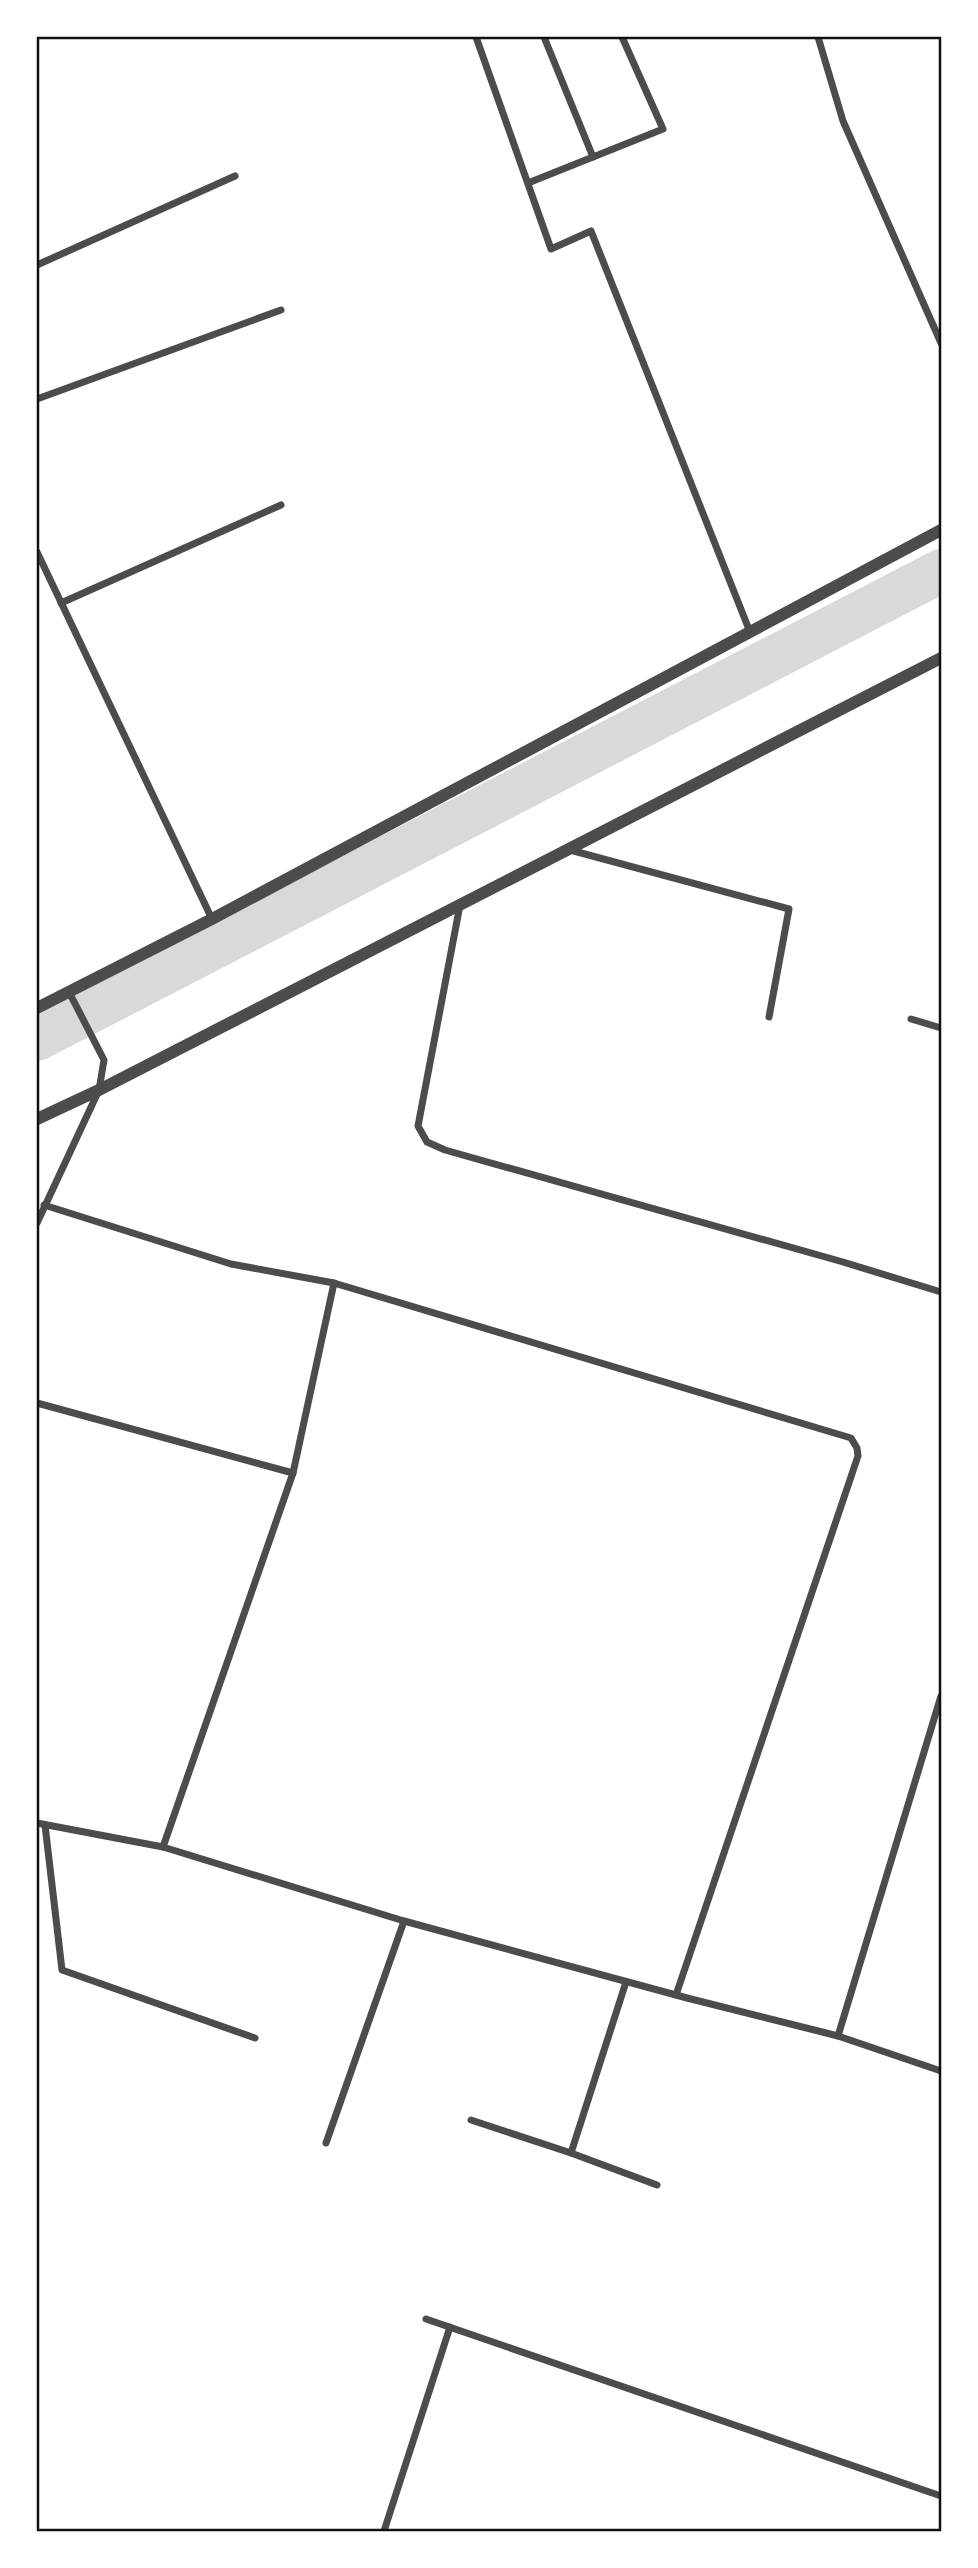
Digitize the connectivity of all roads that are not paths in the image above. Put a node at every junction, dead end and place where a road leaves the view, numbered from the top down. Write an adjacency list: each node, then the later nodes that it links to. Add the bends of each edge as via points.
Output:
1 (476, 37): 7 (street)
2 (544, 37): 5 (street)
3 (622, 37): 5 (street, via 663,129)
4 (818, 37): 10 (street, via 842,121)
5 (593, 157): 7 (street)
6 (235, 176): 8 (street)
7 (528, 183): 16 (street, via 551,249 591,230)
8 (37, 265)
9 (281, 310): 11 (street)
10 (941, 343)
11 (37, 399)
12 (281, 505): 15 (street)
13 (941, 530): 16 (street)
14 (37, 552): 15 (street)
15 (61, 603): 20 (street)
16 (750, 632): 20 (street)
17 (941, 658): 18 (street)
18 (569, 849): 19 (street); 23 (street, via 789,909)
19 (460, 905): 26 (street); 31 (street, via 418,1126 427,1142)
20 (212, 919): 21 (street)
21 (69, 992): 22 (street); 26 (street, via 104,1060)
22 (37, 1008)
23 (769, 1017)
24 (911, 1018): 25 (street)
25 (941, 1028)
26 (99, 1090): 27 (street); 28 (street)
27 (37, 1119)
28 (44, 1205): 29 (street); 30 (street, via 231,1264)
29 (37, 1223)
30 (334, 1283): 33 (street); 39 (street, via 851,1438 857,1448 859,1456)
31 (941, 1292)
32 (37, 1403): 33 (street)
33 (293, 1473): 36 (street)
34 (941, 1696): 40 (street)
35 (41, 1824): 36 (street); 41 (street, via 62,1970)
36 (163, 1847): 37 (street)
37 (404, 1921): 38 (street); 44 (street)
38 (626, 1982): 39 (street); 45 (street)
39 (676, 1995): 40 (street)
40 (838, 2036): 42 (street)
41 (255, 2038)
42 (941, 2071)
43 (471, 2120): 45 (street)
44 (326, 2143)
45 (571, 2153): 46 (street)
46 (657, 2185)
47 (426, 2319): 48 (street)
48 (450, 2327): 49 (street); 50 (street)
49 (941, 2497)
50 (384, 2531)

